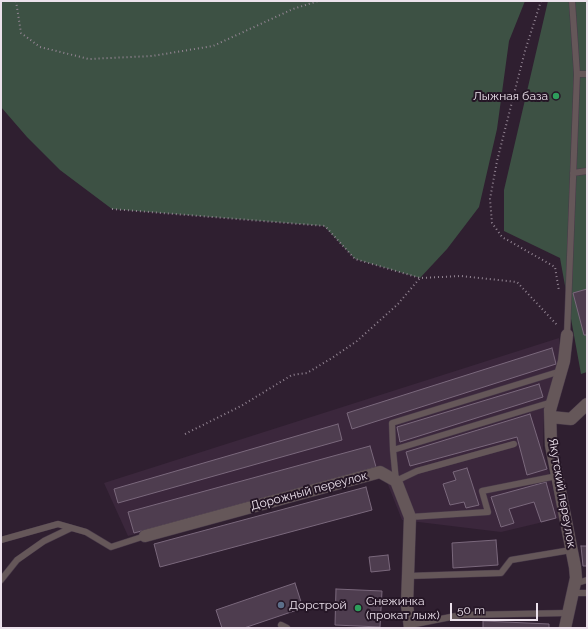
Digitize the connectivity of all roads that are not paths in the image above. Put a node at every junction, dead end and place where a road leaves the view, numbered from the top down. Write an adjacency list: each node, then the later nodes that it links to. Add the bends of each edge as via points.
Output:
1 (572, 1): 2 (lane)
2 (577, 74): 3 (lane); 5 (lane)
3 (587, 74)
4 (587, 171): 5 (lane)
5 (573, 172): 6 (lane)
6 (567, 335): 7 (street, Якутский переулок)
7 (561, 371): 8 (street, Якутский переулок); 12 (lane, via 392,423)
8 (552, 402): 10 (street, Якутский переулок); 12 (lane)
9 (587, 404): 10 (street, via 571,419)
10 (551, 417): 13 (street, Якутский переулок, via 551,446)
11 (514, 444): 14 (lane, via 417,471)
12 (394, 450): 14 (lane)
13 (557, 476): 15 (lane, via 482,490 488,512); 19 (street, Якутский переулок)
14 (396, 481): 15 (street); 17 (street, Дорожный переулок, via 380,472)
15 (410, 517): 20 (street)
16 (71, 528): 17 (lane, via 86,532 111,547); 18 (lane, via 58,524); 21 (lane, via 44,541 17,560)
17 (145, 536)
18 (1, 540)
19 (572, 550): 20 (lane, via 511,560 501,573); 23 (street, Якутский переулок, via 575,567)
20 (408, 576): 27 (street, via 407,605)
21 (1, 580)
22 (587, 580): 23 (lane)
23 (573, 589): 24 (lane); 25 (street, Якутский переулок)
24 (587, 593)
25 (568, 612): 27 (lane, via 461,615); 29 (street, Якутский переулок)
26 (281, 625): 28 (lane)
27 (410, 626)
28 (287, 628)
29 (565, 628)

